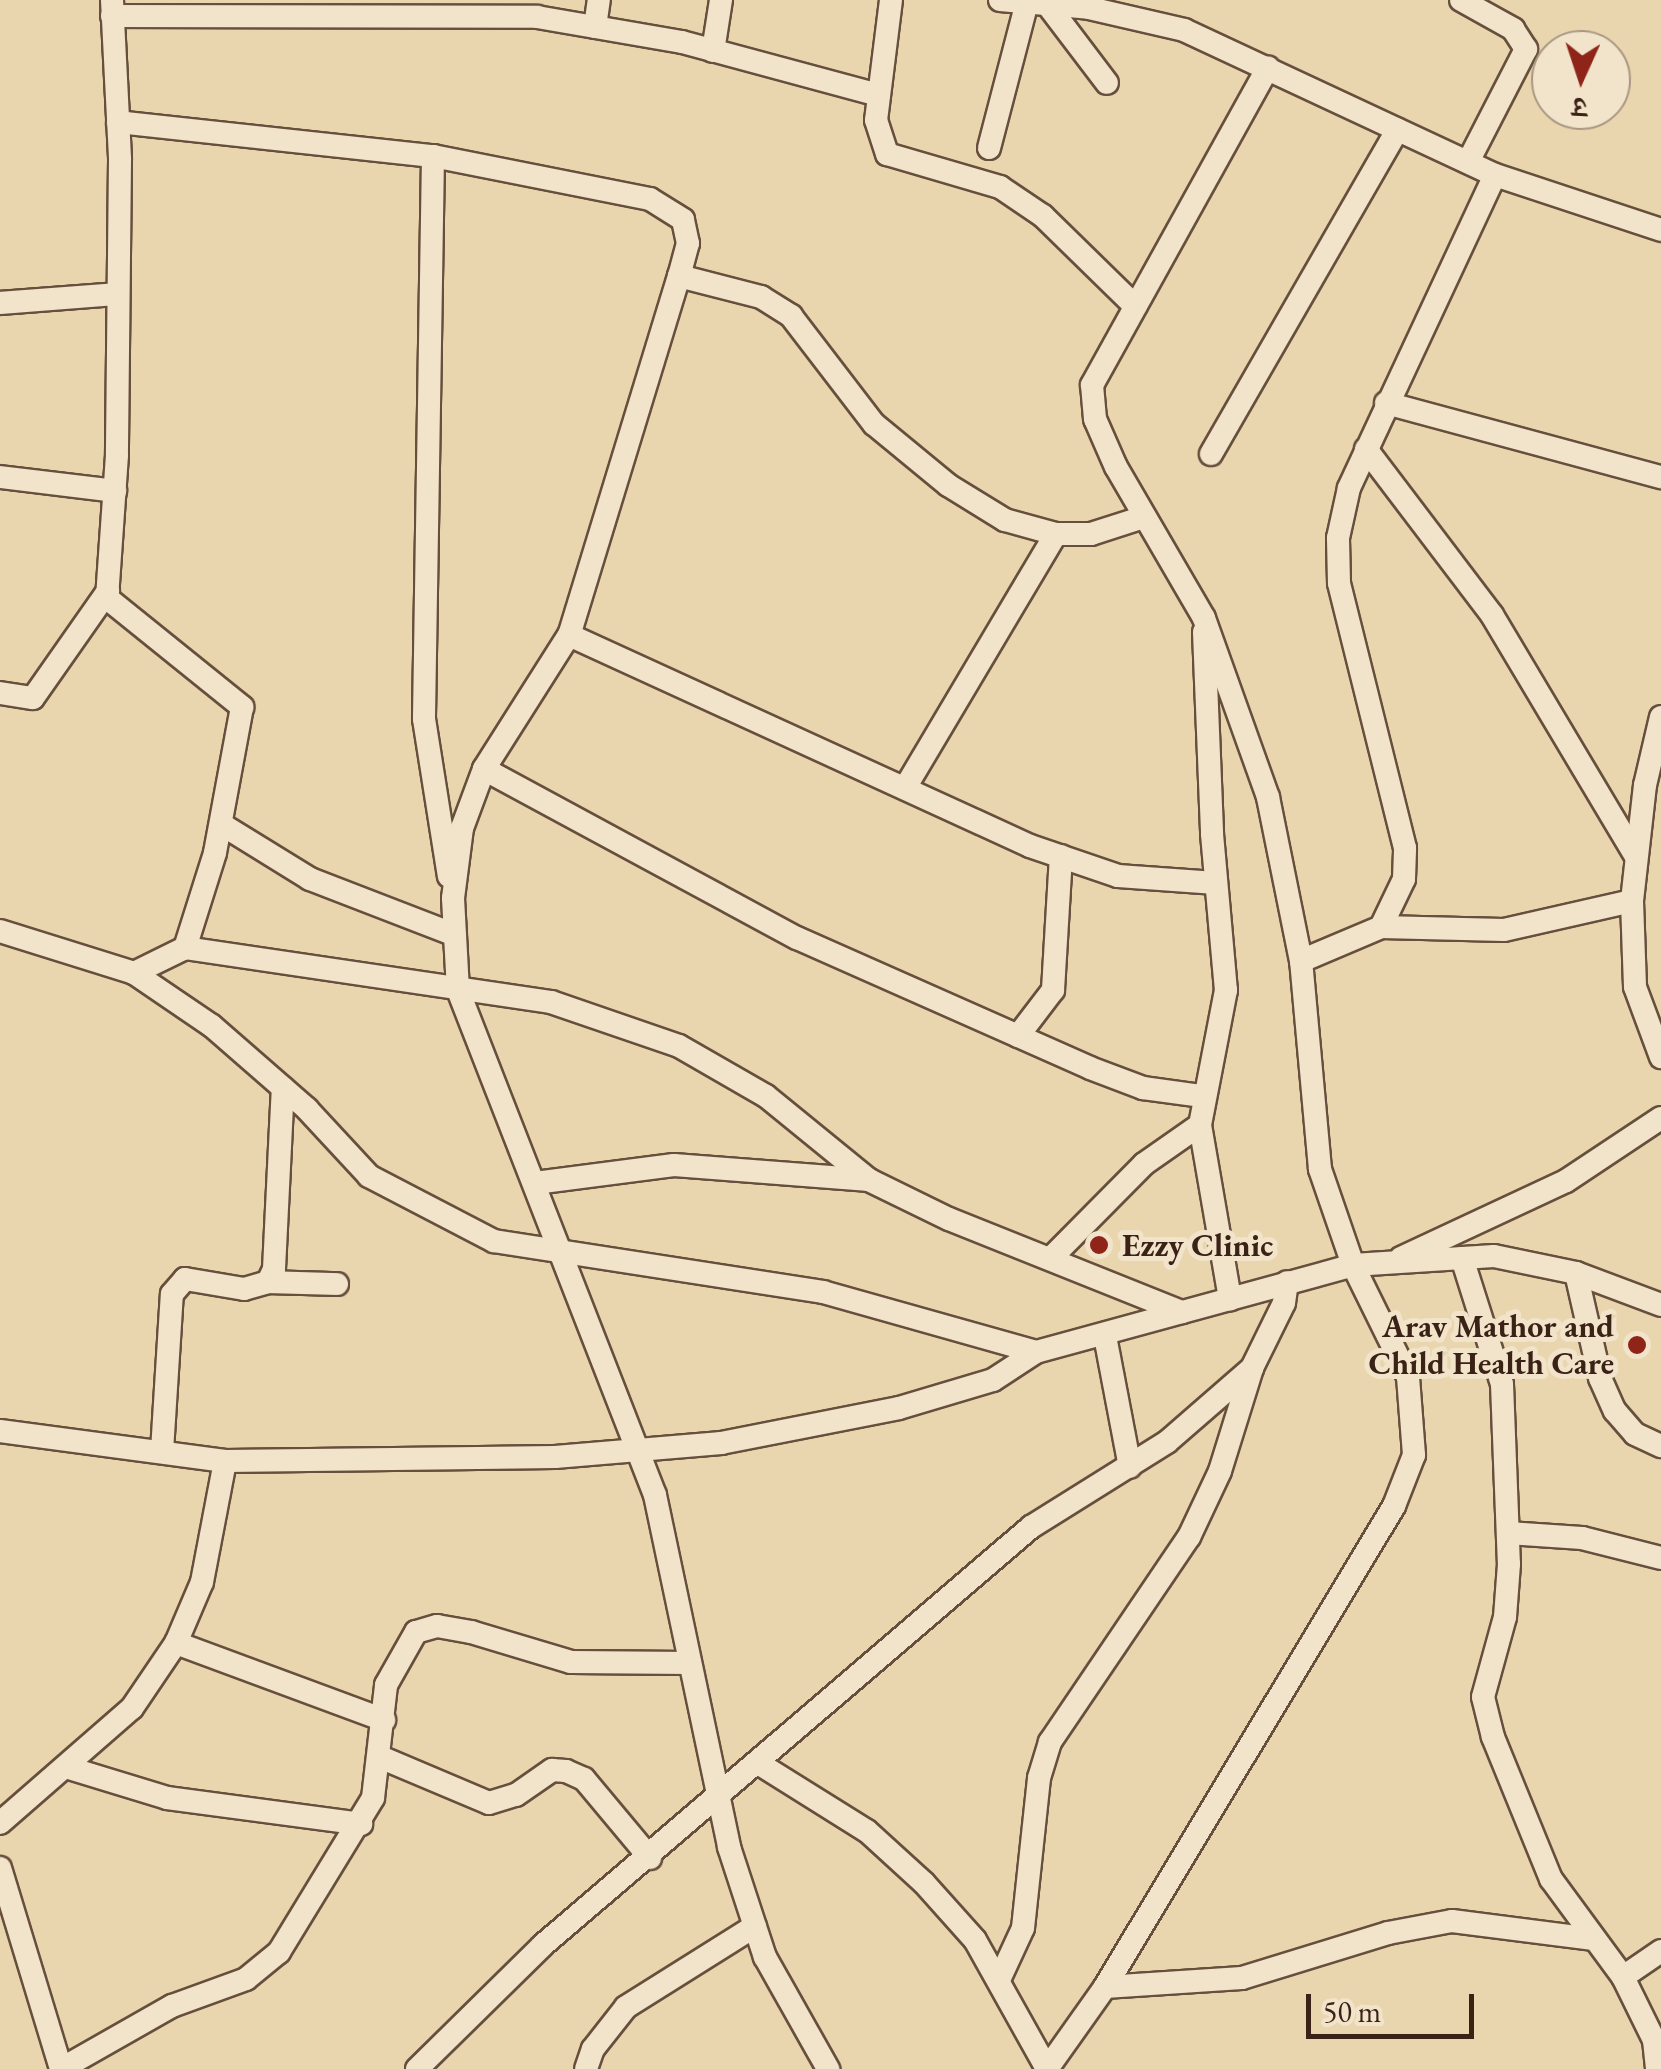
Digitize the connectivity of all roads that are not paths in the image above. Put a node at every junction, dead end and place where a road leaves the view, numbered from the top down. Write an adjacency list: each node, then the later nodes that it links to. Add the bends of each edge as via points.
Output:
1 (599, 0): 10 (street)
2 (722, 0): 11 (street)
3 (890, 0): 14 (street)
4 (1000, 0): 6 (street)
5 (1461, 0): 19 (street, via 1512,28 1526,49)
6 (1037, 3): 8 (street); 13 (street); 17 (street)
7 (484, 7): 9 (street); 10 (street)
8 (1127, 7): 12 (street)
9 (112, 8): 15 (street)
10 (596, 27): 11 (street)
11 (713, 50): 14 (street)
12 (1268, 67): 16 (street); 25 (street)
13 (1107, 83)
14 (879, 95): 25 (street, via 878,138 887,154 1000,187 1043,216)
15 (118, 122): 18 (street); 23 (street)
16 (1397, 130): 19 (street); 28 (street)
17 (989, 148)
18 (433, 156): 22 (street, via 650,198 684,220 688,243); 45 (street, via 424,719)
19 (1468, 162): 20 (street)
20 (1494, 174): 21 (street); 26 (street)
21 (1661, 230)
22 (680, 276): 33 (street, via 761,298 791,316 874,424 918,461 1004,520); 36 (street)
23 (118, 294): 24 (street); 31 (street)
24 (0, 303)
25 (1135, 306): 32 (street, via 1092,385 1096,419)
26 (1386, 403): 27 (street); 30 (street)
27 (1366, 449): 42 (street, via 1492,615); 47 (street, via 1346,504 1339,568 1405,848 1400,891)
28 (1211, 454)
29 (0, 477): 31 (street)
30 (1661, 477)
31 (115, 491): 34 (street)
32 (1144, 517): 33 (street, via 1092,534); 35 (street)
33 (1056, 534): 40 (street)
34 (108, 591): 37 (street, via 33,698); 41 (street, via 107,598 242,707)
35 (1204, 618): 44 (street); 51 (street, via 1268,797)
36 (569, 635): 39 (street); 40 (street)
37 (0, 693)
38 (1661, 717): 42 (street)
39 (484, 768): 45 (street, via 462,828); 54 (street, via 796,938)
40 (905, 788): 43 (street)
41 (221, 824): 49 (street, via 310,879); 50 (street)
42 (1635, 855): 46 (street)
43 (1062, 856): 44 (street, via 1118,876); 54 (street, via 1053,990)
44 (1216, 882): 57 (street, via 1226,990)
45 (453, 898): 49 (street)
46 (1632, 902): 47 (street, via 1504,930); 55 (street, via 1635,986)
47 (1381, 927): 51 (street)
48 (0, 931): 52 (street)
49 (455, 935): 53 (street)
50 (186, 948): 52 (street); 53 (street)
51 (1301, 961): 66 (street, via 1320,1168)
52 (134, 973): 56 (street, via 212,1026)
53 (458, 990): 60 (street, via 551,1002 679,1046 766,1096); 61 (street)
54 (1018, 1036): 57 (street, via 1143,1088)
55 (1661, 1057)
56 (282, 1088): 62 (street, via 368,1176 494,1241); 68 (street, via 274,1270)
57 (1202, 1096): 59 (street)
58 (1661, 1118): 65 (street, via 1566,1181)
59 (1200, 1125): 63 (street, via 1144,1164); 71 (street)
60 (869, 1180): 61 (street, via 674,1164); 63 (street)
61 (535, 1183): 62 (street)
62 (563, 1248): 75 (street, via 823,1292); 79 (street)
63 (1051, 1258): 73 (street)
64 (1462, 1258): 65 (street); 67 (street, via 1494,1256); 83 (street, via 1502,1384)
65 (1393, 1262): 66 (street)
66 (1353, 1265): 69 (street); 101 (street, via 1408,1377 1414,1455 1394,1506)
67 (1576, 1273): 72 (street); 78 (street, via 1600,1378 1616,1411 1636,1434)
68 (268, 1282): 70 (street); 80 (street, via 244,1289 185,1279 172,1294)
69 (1287, 1282): 71 (street); 76 (street, via 1284,1303)
70 (337, 1284)
71 (1230, 1298): 73 (street)
72 (1661, 1305)
73 (1182, 1312): 74 (street)
74 (1104, 1336): 75 (street); 82 (street)
75 (1036, 1352): 79 (street, via 994,1380 899,1408 721,1443)
76 (1252, 1368): 82 (street); 100 (street, via 1220,1472 1189,1537 1050,1742 1039,1778 1024,1928)
77 (0, 1431): 80 (street)
78 (1661, 1446)
79 (638, 1450): 81 (street); 86 (street, via 671,1550)
80 (162, 1451): 81 (street)
81 (225, 1461): 85 (street, via 202,1582)
82 (1130, 1467): 89 (street, via 1031,1527)
83 (1508, 1533): 84 (street, via 1582,1538); 97 (street, via 1505,1617 1483,1697 1492,1738 1551,1878)
84 (1661, 1558)
85 (176, 1643): 87 (street); 90 (street, via 132,1708)
86 (690, 1663): 87 (street, via 571,1662 437,1626 416,1632 398,1656 386,1686); 91 (street)
87 (384, 1720): 88 (street)
88 (380, 1757): 93 (street); 94 (street, via 489,1803 516,1795 552,1770 566,1771 594,1789)
89 (758, 1763): 91 (street); 100 (street, via 867,1831 975,1940)
90 (69, 1768): 92 (street); 93 (street, via 167,1798)
91 (720, 1796): 94 (street); 96 (street)
92 (0, 1823)
93 (361, 1824): 102 (street, via 326,1866 304,1920 246,1979 172,2006)
94 (650, 1858): 103 (street, via 543,1945)
95 (0, 1868): 102 (street)
96 (755, 1926): 104 (street, via 626,2007 592,2049); 105 (street, via 765,1957)
97 (1592, 1939): 99 (street); 101 (street, via 1452,1921 1388,1933 1242,1978)
98 (1661, 1950): 99 (street)
99 (1624, 1977): 107 (street, via 1654,2040)
100 (999, 1980): 106 (street)
101 (1105, 1987): 106 (street)
102 (61, 2069)
103 (417, 2069)
104 (586, 2069)
105 (828, 2069)
106 (1047, 2069)
107 (1656, 2069)

